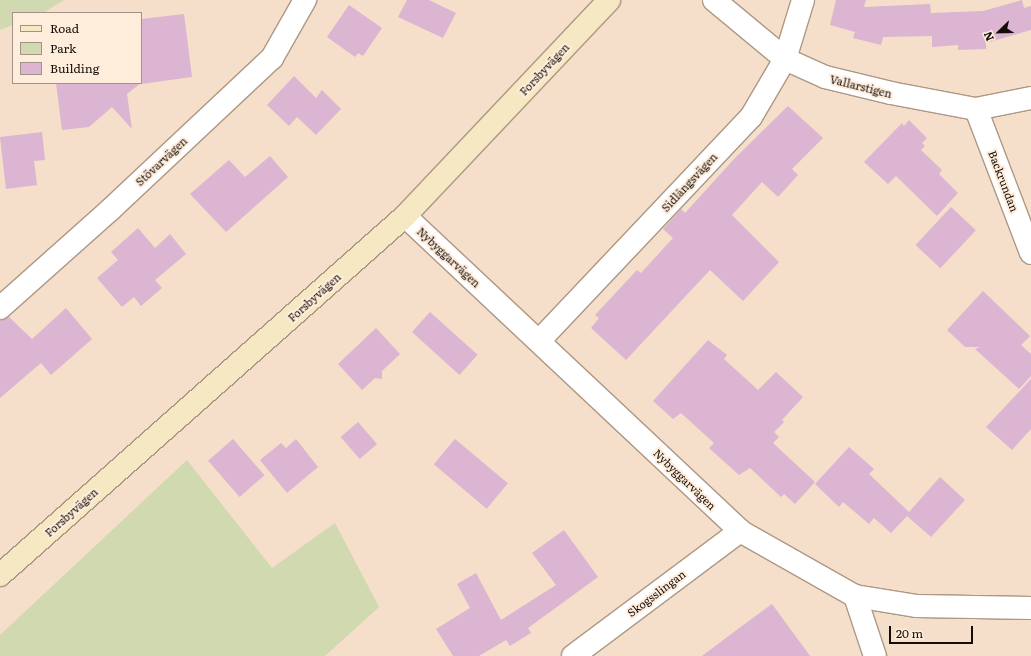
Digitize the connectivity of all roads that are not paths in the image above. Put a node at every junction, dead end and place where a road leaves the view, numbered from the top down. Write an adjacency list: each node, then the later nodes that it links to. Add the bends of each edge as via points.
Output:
1 (305, 0): 10 (street, Stövarvägen, via 272,58 110,210)
2 (609, 0): 8 (street, Forsbyvägen)
3 (714, 0): 5 (street, Vallarstigen)
4 (803, 0): 5 (street, Sidlångsvägen)
5 (785, 59): 7 (street, Vallarstigen, via 825,77); 11 (street, Sidlångsvägen, via 751,117)
6 (1031, 98): 7 (street, Vallarstigen)
7 (976, 109): 9 (street, Backrundan)
8 (405, 216): 11 (street, Nybyggarvägen); 13 (street, Forsbyvägen)
9 (1031, 253)
10 (0, 308)
11 (539, 340): 12 (street, Nybyggarvägen)
12 (740, 531): 14 (street, Nybyggarvägen); 16 (street, Skogsslingan)
13 (0, 575)
14 (855, 596): 15 (street, Nybyggarvägen, via 917,606); 17 (street)
15 (1031, 608)
16 (573, 656)
17 (875, 656)

